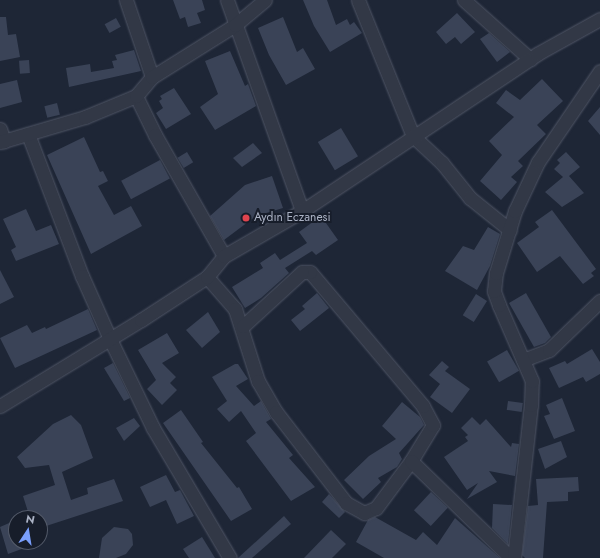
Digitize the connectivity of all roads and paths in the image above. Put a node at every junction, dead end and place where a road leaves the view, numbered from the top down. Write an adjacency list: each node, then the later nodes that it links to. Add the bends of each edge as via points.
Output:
1 (126, 0): 10 (street)
2 (227, 0): 7 (street)
3 (265, 0): 7 (street)
4 (358, 0): 13 (street)
5 (464, 0): 8 (street)
6 (600, 19): 8 (street)
7 (235, 25): 10 (street); 15 (street)
8 (530, 59): 13 (street)
9 (600, 71): 16 (street, via 538,162 515,211)
10 (152, 77): 11 (street)
11 (136, 96): 12 (street, via 85,117); 17 (street, via 155,135)
12 (28, 134): 14 (street); 21 (street, via 82,276)
13 (413, 136): 15 (street); 16 (street, via 442,163 470,198)
14 (1, 138)
15 (302, 211): 17 (street)
16 (510, 230): 22 (street, via 496,273 494,291)
17 (224, 256): 18 (street)
18 (208, 276): 20 (street, via 235,309); 21 (street)
19 (600, 301): 22 (street, via 549,350)
20 (243, 326): 24 (street, via 249,356 258,381 276,412 346,502 364,512 376,508); 24 (street, via 302,272 310,272 423,406 433,425)
21 (110, 339): 23 (street); 25 (street, via 153,428)
22 (523, 360): 27 (street, via 532,381 532,405)
23 (0, 406)
24 (411, 461): 26 (street)
25 (230, 558)
26 (511, 558)
27 (514, 558)

